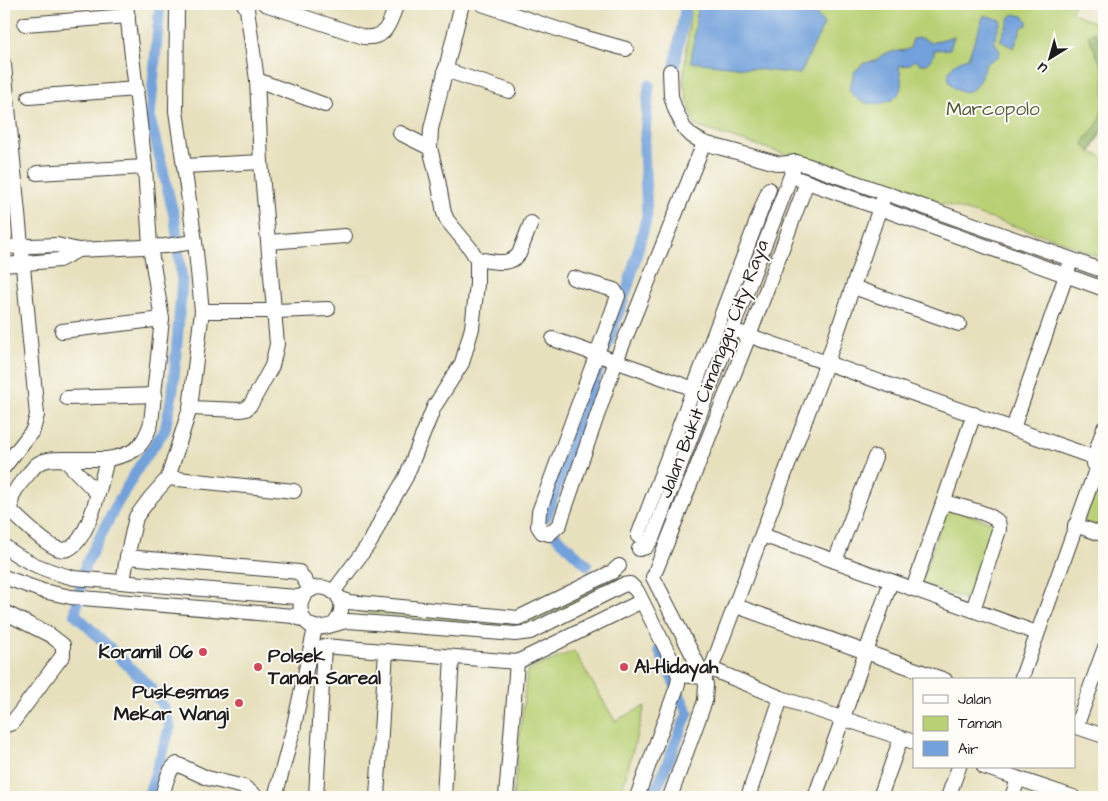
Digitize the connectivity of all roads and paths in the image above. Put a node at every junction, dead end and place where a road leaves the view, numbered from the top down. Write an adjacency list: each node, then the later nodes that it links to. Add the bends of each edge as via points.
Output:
1 (177, 4): 24 (street, via 176,111)
2 (265, 4): 3 (street, via 373,38 384,32)
3 (397, 4)
4 (462, 4): 11 (street)
5 (482, 4): 9 (street)
6 (247, 6): 13 (street)
7 (127, 10): 8 (street); 14 (street)
8 (25, 24)
9 (626, 49)
10 (4, 65): 36 (street)
11 (446, 68): 15 (street); 20 (street, via 431,129)
12 (670, 71): 19 (street, via 671,96 679,119 692,136)
13 (257, 80): 17 (street); 21 (street)
14 (137, 89): 16 (street); 25 (street)
15 (509, 89)
16 (29, 97)
17 (325, 105)
18 (400, 133): 20 (street)
19 (704, 142): 23 (street); 58 (street)
20 (430, 148): 40 (street, via 446,220)
21 (262, 162): 24 (street); 35 (street)
22 (796, 162): 23 (street); 27 (street, Jalan Bukit Cimanggu City Raya); 30 (street)
23 (780, 164): 27 (street)
24 (185, 166): 34 (street)
25 (145, 167): 26 (street); 37 (street)
26 (37, 174)
27 (791, 177): 28 (street); 54 (street, Jalan Bukit Cimanggu City Raya)
28 (807, 182): 31 (street); 56 (street, Jalan Bukit Cimanggu City Raya)
29 (769, 189): 60 (street)
30 (885, 192): 31 (street); 41 (street)
31 (880, 208): 45 (street); 47 (street)
32 (531, 223): 40 (street, via 516,258 501,263)
33 (345, 236): 35 (street)
34 (192, 242): 37 (street); 50 (street)
35 (269, 242): 51 (street)
36 (21, 246): 38 (street); 39 (street, via 57,245); 42 (street)
37 (150, 246): 39 (street); 52 (street)
38 (4, 247)
39 (78, 250): 42 (street, via 59,260)
40 (477, 259): 92 (street, via 472,328 462,364 434,407 406,477 371,541)
41 (1072, 259): 44 (street); 45 (street)
42 (23, 264): 43 (street); 72 (street, via 37,415 33,430)
43 (4, 265)
44 (1104, 271)
45 (1066, 275): 48 (street); 66 (street)
46 (573, 278): 58 (street, via 617,293)
47 (853, 286): 53 (street); 59 (street)
48 (1104, 289)
49 (328, 309): 51 (street)
50 (202, 311): 51 (street); 64 (street)
51 (275, 311): 64 (street, via 276,356 251,404 240,410)
52 (162, 318): 55 (street); 62 (street)
53 (960, 324)
54 (733, 330): 56 (street); 61 (street, Jalan Bukit Cimanggu City Raya)
55 (62, 331)
56 (749, 336): 59 (street); 85 (street, Jalan Bukit Cimanggu City Raya)
57 (553, 339): 58 (street)
58 (606, 357): 58 (street, via 560,524 549,534 542,532 538,526 539,512); 60 (street)
59 (827, 362): 65 (street); 78 (street)
60 (693, 388): 61 (street); 80 (street)
61 (708, 394): 80 (street, Jalan Bukit Cimanggu City Raya, via 652,539 646,547)
62 (155, 395): 63 (street); 70 (street, via 151,423 143,441 128,455)
63 (67, 398)
64 (190, 408): 73 (street)
65 (974, 414): 66 (street); 76 (street)
66 (1013, 428): 71 (street)
67 (1104, 428): 71 (street)
68 (875, 457): 83 (street)
69 (64, 459): 70 (street); 75 (street); 75 (street, via 44,460 34,466 13,494 10,507 13,513 51,546 63,550 81,537)
70 (107, 459): 75 (street)
71 (1101, 460): 77 (street)
72 (4, 468)
73 (168, 478): 74 (street); 82 (street, via 136,517)
74 (294, 491)
75 (97, 493)
76 (944, 502): 90 (street); 95 (street, via 987,515 999,523)
77 (1075, 525): 79 (street); 99 (street)
78 (762, 535): 83 (street); 94 (street)
79 (1104, 535)
80 (639, 542): 84 (street, via 625,554); 85 (street, via 655,561)
81 (4, 546): 88 (street, via 21,559 49,571 81,579)
82 (127, 557): 88 (street); 91 (street, via 298,572)
83 (835, 561): 87 (street)
84 (620, 566): 89 (street, via 621,576); 92 (street, via 518,618 349,602)
85 (654, 573): 89 (street, via 642,585); 105 (street)
86 (4, 577): 97 (street, via 71,597 281,615 296,617)
87 (891, 581): 90 (street); 102 (street)
88 (123, 582): 91 (street, via 283,596)
89 (630, 584): 93 (street); 98 (street, via 523,634 349,622)
90 (913, 589): 95 (street)
91 (308, 592): 92 (street, via 325,588); 97 (street, via 300,607)
92 (336, 595): 98 (street, via 342,606)
93 (642, 601): 104 (street); 109 (street)
94 (736, 606): 102 (street); 105 (street)
95 (973, 610): 99 (street)
96 (4, 612): 113 (street, via 50,635 63,645 63,655 12,723)
97 (310, 624): 98 (street, via 329,627); 123 (street, via 293,730)
98 (334, 624)
99 (1037, 633): 108 (street)
100 (1104, 650): 106 (street)
101 (386, 651): 103 (street); 124 (street, via 324,646); 125 (street)
102 (866, 652): 107 (street); 111 (street)
103 (452, 657): 104 (street); 126 (street)
104 (517, 662): 127 (street)
105 (708, 673): 109 (street); 110 (street); 129 (street, via 704,701)
106 (1100, 675): 112 (street)
107 (939, 678)
108 (1022, 678)
109 (677, 684): 128 (street)
110 (781, 698): 111 (street); 130 (street)
111 (843, 717): 116 (street); 131 (street)
112 (1076, 724)
113 (4, 726)
114 (1076, 726): 115 (street)
115 (1104, 736)
116 (901, 738): 117 (street); 132 (street)
117 (913, 742)
118 (959, 768): 133 (street)
119 (988, 768): 120 (street)
120 (1018, 779): 134 (street); 135 (street)
121 (162, 797): 122 (street, via 172,767 177,764 208,778 244,787)
122 (257, 797)
123 (275, 797)
124 (316, 797)
125 (377, 797)
126 (444, 797)
127 (506, 797)
128 (637, 797)
129 (670, 797)
130 (748, 797)
131 (815, 797)
132 (880, 797)
133 (948, 797)
134 (1012, 797)
135 (1073, 797)

